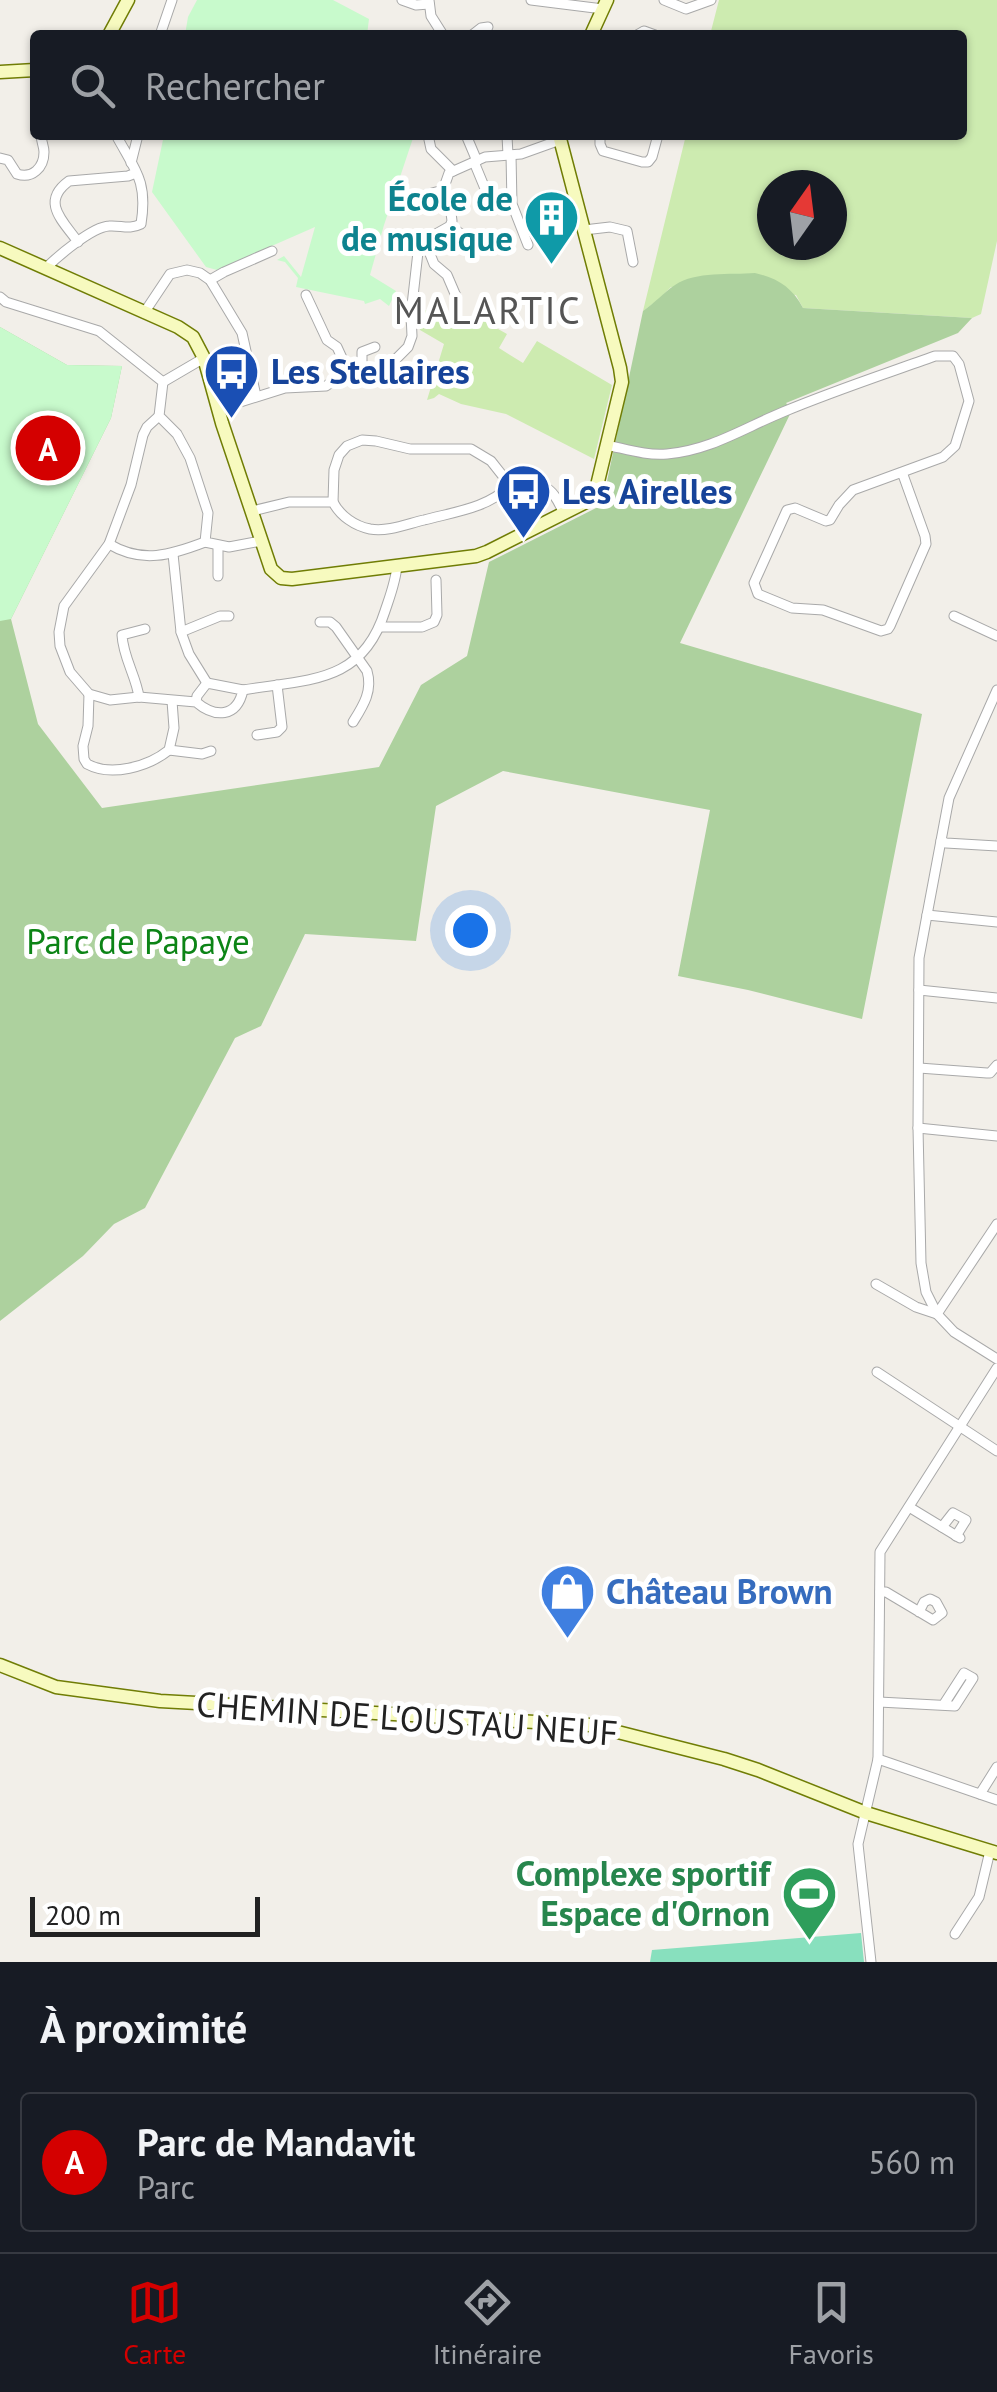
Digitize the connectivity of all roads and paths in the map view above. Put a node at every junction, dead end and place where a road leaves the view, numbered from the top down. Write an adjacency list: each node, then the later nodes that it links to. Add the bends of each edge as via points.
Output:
1 (128, 0): 10 (street)
2 (172, 0): 11 (street)
3 (402, 0): 7 (street)
4 (532, 0): 8 (street)
5 (664, 0): 6 (street, via 686,9)
6 (711, 0)
7 (429, 2): 12 (street)
8 (605, 4): 14 (street)
9 (488, 27): 13 (street)
10 (111, 30)
11 (162, 30)
12 (439, 30)
13 (479, 30)
14 (593, 30)
15 (30, 70): 16 (street)
16 (0, 72)
17 (41, 140): 28 (street, via 44,156 32,176 17,174)
18 (119, 140): 30 (street)
19 (137, 140): 30 (street)
20 (429, 140): 31 (street)
21 (468, 140): 29 (street)
22 (508, 140): 27 (street)
23 (552, 140): 27 (street)
24 (560, 140): 36 (street)
25 (600, 140): 26 (street, via 603,152 648,162)
26 (657, 140)
27 (510, 155): 29 (street); 41 (street, via 512,204)
28 (0, 158)
29 (475, 161): 31 (street); 33 (street)
30 (134, 168): 38 (street, via 143,186 141,224 102,227); 38 (street, via 128,176 62,185 54,206)
31 (452, 171): 32 (street)
32 (442, 190): 34 (street); 35 (street)
33 (486, 191)
34 (424, 195)
35 (450, 226): 39 (street); 40 (street)
36 (584, 230): 44 (street, via 627,231); 59 (street, via 622,377)
37 (396, 234): 39 (street)
38 (78, 242): 45 (street)
39 (422, 245): 48 (street); 53 (street, via 410,342 394,361)
40 (474, 246)
41 (528, 246)
42 (0, 248): 45 (street)
43 (272, 251): 46 (street)
44 (632, 262)
45 (46, 268): 50 (street)
46 (210, 280): 50 (street, via 187,270 170,274); 56 (street, via 242,333)
47 (306, 295): 54 (street)
48 (456, 296)
49 (0, 297): 55 (street, via 100,331)
50 (144, 312): 52 (street, via 186,331)
51 (374, 346): 53 (street, via 362,352)
52 (204, 358): 55 (street); 57 (street)
53 (362, 368): 54 (street)
54 (348, 371): 56 (street, via 326,386)
55 (163, 382): 58 (street)
56 (256, 396): 57 (street)
57 (218, 409): 63 (street)
58 (158, 416): 66 (street, via 190,458 208,512); 67 (street, via 147,427)
59 (606, 445): 60 (street, via 658,454 696,450 851,386 953,356 969,402 959,438 946,455); 64 (street, via 594,498)
60 (902, 472): 60 (street, via 853,490 830,520 788,510 756,592 792,608 888,630 926,544)
61 (510, 484): 62 (street, via 475,507 381,530 359,525); 62 (street, via 491,460 471,449 410,450 362,440 338,455); 64 (street, via 546,487)
62 (333, 502): 63 (street)
63 (252, 511): 65 (street)
64 (564, 514): 70 (street, via 487,552)
65 (261, 541): 68 (street); 70 (street, via 280,578)
66 (205, 542): 68 (street); 69 (street)
67 (109, 544): 69 (street, via 130,555); 85 (street, via 71,594 58,632 70,672)
68 (218, 546): 71 (street)
69 (173, 554): 78 (street)
70 (397, 565): 76 (street)
71 (218, 576)
72 (436, 580): 76 (street, via 434,622)
73 (229, 616): 78 (street)
74 (954, 616): 79 (street)
75 (320, 622): 80 (street, via 336,627)
76 (380, 627): 80 (street)
77 (145, 629): 86 (street, via 122,635)
78 (182, 632): 81 (street)
79 (997, 636)
80 (358, 659): 82 (street, via 343,670); 90 (street, via 369,678 367,700)
81 (207, 683): 83 (street); 88 (street)
82 (277, 684): 83 (street); 91 (street, via 282,727)
83 (244, 690): 88 (street, via 229,712)
84 (997, 690): 89 (street)
85 (89, 694): 86 (street); 92 (street, via 82,754 92,767 142,765)
86 (139, 698): 87 (street)
87 (172, 701): 88 (street); 92 (street)
88 (196, 702)
89 (992, 715): 94 (street, via 949,798)
90 (353, 722)
91 (257, 735)
92 (169, 750): 93 (street)
93 (211, 751)
94 (941, 841): 95 (street); 96 (street)
95 (997, 846)
96 (927, 915): 97 (street); 98 (street)
97 (997, 922)
98 (920, 990): 99 (street); 101 (street)
99 (997, 998)
100 (997, 1065): 101 (street, via 987,1073)
101 (919, 1068): 102 (street)
102 (918, 1128): 103 (street); 106 (street, via 921,1264)
103 (997, 1136)
104 (997, 1224): 106 (street)
105 (876, 1284): 106 (street)
106 (937, 1314): 107 (street)
107 (997, 1359)
108 (997, 1368): 110 (street)
109 (877, 1372): 110 (street)
110 (960, 1427): 111 (street); 112 (street)
111 (997, 1451)
112 (909, 1508): 113 (street); 114 (street, via 880,1552)
113 (942, 1527): 113 (street, via 958,1538 966,1520 953,1512)
114 (880, 1592): 115 (street); 117 (street)
115 (919, 1612)
116 (0, 1665): 123 (street, CHEMIN DE L'OUSTAU NEUF, via 56,1687 160,1701 590,1724 724,1759)
117 (878, 1702): 118 (street); 119 (street)
118 (944, 1704)
119 (878, 1758): 121 (street); 123 (street)
120 (997, 1767): 121 (street)
121 (980, 1794): 122 (street)
122 (997, 1800)
123 (866, 1812): 124 (street, CHEMIN DE L'OUSTAU NEUF); 126 (street, via 858,1844)
124 (994, 1852): 125 (street, via 979,1897)
125 (956, 1934)
126 (870, 1962)

